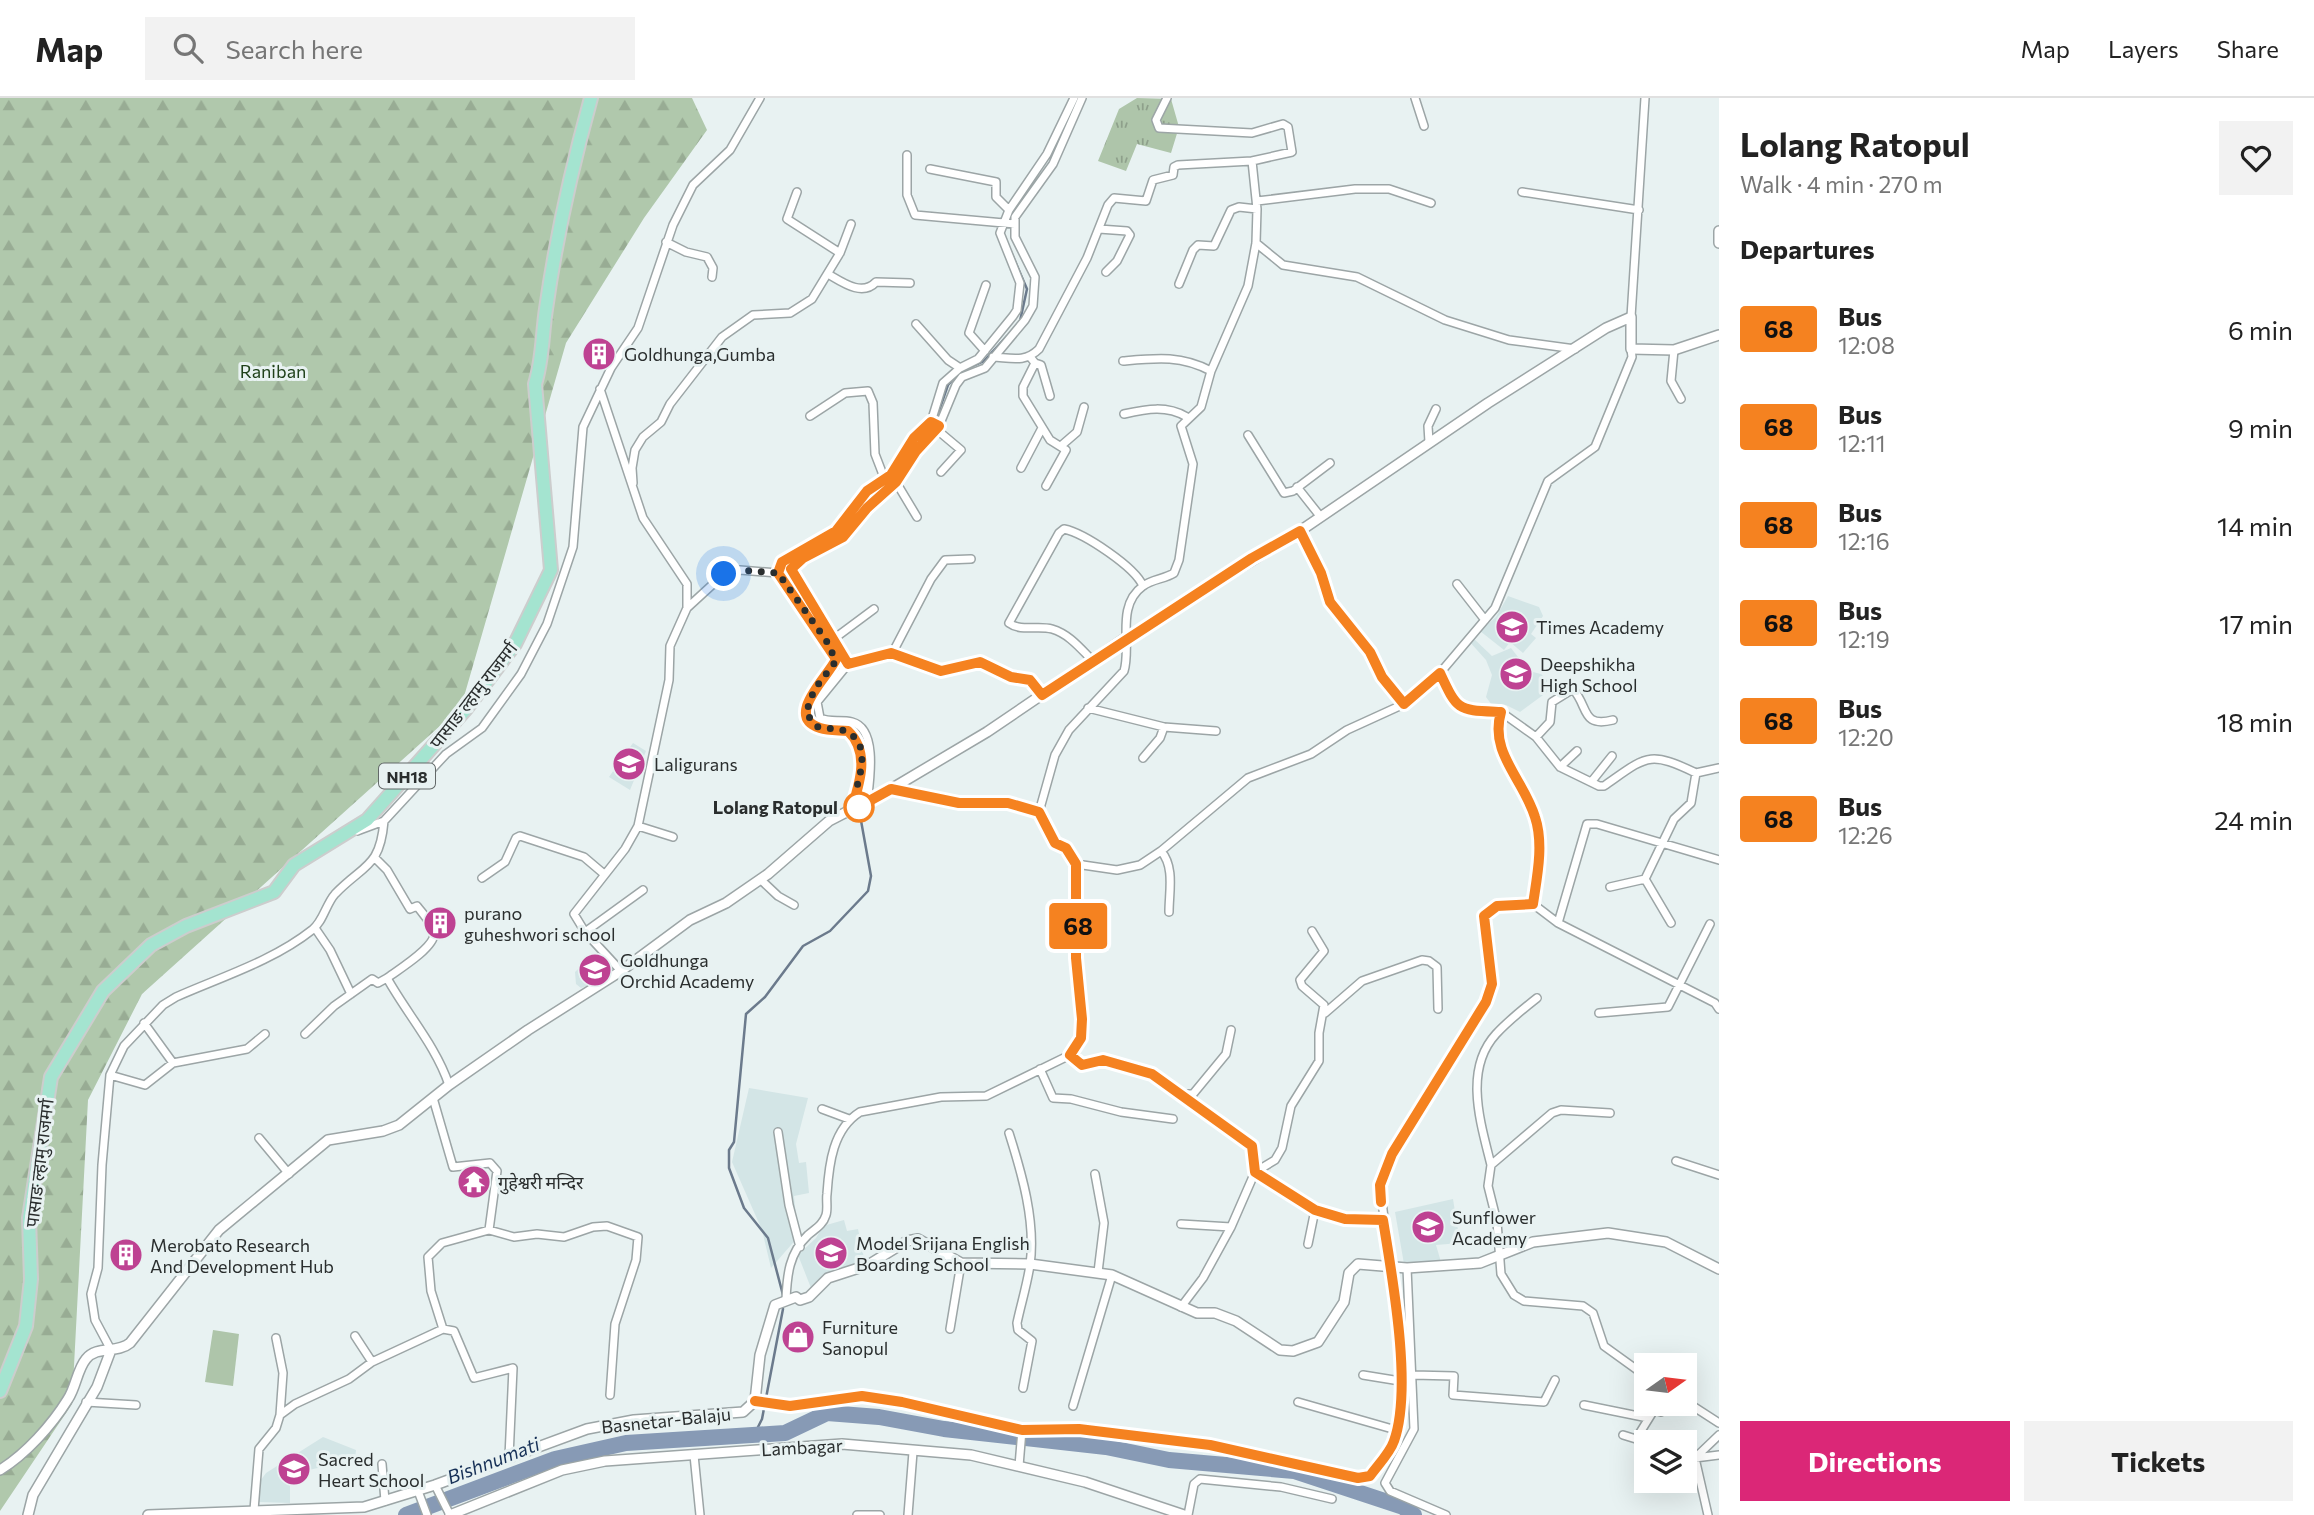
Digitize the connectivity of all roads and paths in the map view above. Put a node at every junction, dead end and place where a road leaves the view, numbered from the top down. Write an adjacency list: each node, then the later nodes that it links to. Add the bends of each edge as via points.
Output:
1 (591, 98): 102 (main road, पासाङ ल्हामु राजमर्ग / NH18, via 571,170 535,384 551,570 514,644 466,709 367,820)
2 (760, 98): 22 (street, via 730,150 693,185)
3 (1074, 98): 16 (street, via 1047,154)
4 (1082, 98): 19 (street, via 1053,164)
5 (1167, 98): 10 (street, via 1156,120 1160,128 1252,133 1283,124 1288,127 1292,152)
6 (1415, 98): 8 (street)
7 (1645, 98): 17 (street)
8 (1424, 126)
9 (908, 155): 19 (street, via 907,195 915,215)
10 (1252, 161): 15 (street); 20 (street, via 1175,166 1173,175 1153,180 1146,201 1114,198)
11 (930, 169): 16 (street, via 993,180 996,197)
12 (797, 192): 25 (street, via 787,219)
13 (1522, 192): 17 (street)
14 (1431, 203): 15 (street, via 1389,189 1355,189)
15 (1257, 205): 23 (street); 30 (street, via 1231,211 1214,246 1198,245 1193,250)
16 (1009, 210): 19 (street)
17 (1639, 210): 32 (street)
18 (850, 224): 25 (street)
19 (1008, 224): 37 (street, via 1000,233 1002,244 1020,289 1017,310); 37 (street, via 1035,277 1033,306 1021,327)
20 (1099, 229): 26 (street, via 1130,235); 39 (street)
21 (1719, 230): 24 (street)
22 (666, 242): 28 (street, via 707,257); 43 (street, via 638,328)
23 (1256, 243): 35 (street, via 1283,265 1357,277 1456,323 1509,340); 42 (street, via 1248,286)
24 (1719, 243)
25 (840, 253): 27 (street)
26 (1106, 272)
27 (828, 274): 29 (street, via 860,289 876,282); 61 (street, via 812,299 790,313 752,315 722,337 661,422 635,450)
28 (712, 277)
29 (910, 283)
30 (1180, 284)
31 (986, 285): 37 (street, via 969,333)
32 (1631, 317): 35 (street); 36 (street)
33 (916, 324): 41 (street)
34 (1719, 335): 38 (street)
35 (1575, 349): 54 (street)
36 (1631, 349): 38 (street); 73 (street, via 1632,358 1595,447 1548,481 1495,608)
37 (992, 351): 39 (street); 41 (street); 51 (street, via 985,368 962,377)
38 (1674, 351): 45 (street, via 1671,381)
39 (1033, 360): 44 (street, via 1041,365); 52 (street, via 1022,390)
40 (1123, 361): 42 (street, via 1173,357)
41 (960, 368): 51 (street, via 938,391)
42 (1211, 371): 50 (street, via 1201,407)
43 (600, 389): 61 (street, via 624,468); 99 (street, via 583,427 573,547 547,624 521,674 482,728 446,754)
44 (1050, 396)
45 (1681, 399)
46 (1084, 407): 55 (street, via 1077,432)
47 (1436, 408): 54 (street, via 1428,426)
48 (1124, 414): 50 (street, via 1155,408 1170,409)
49 (810, 416): 59 (street, via 845,393 868,391 873,403 875,454)
50 (1187, 418): 70 (street, via 1181,426 1193,464 1179,560 1174,572)
51 (935, 425): 58 (street, via 961,450); 59 (street, via 914,438); 60 (street)
52 (1042, 428): 55 (street, via 1050,440); 57 (street)
53 (1248, 435): 63 (street, via 1284,493)
54 (1429, 442): 64 (street)
55 (1062, 445): 62 (street, via 1066,450)
56 (1330, 463): 63 (street)
57 (1021, 468)
58 (941, 472)
59 (886, 480): 68 (street, via 867,491 836,531 782,562)
60 (896, 482): 65 (street); 74 (street, via 843,537 791,569)
61 (633, 483): 71 (street, via 649,530 687,584)
62 (1046, 486)
63 (1297, 487): 64 (street)
64 (1320, 516): 66 (street)
65 (918, 517)
66 (1300, 531): 75 (street); 81 (street, via 1330,602)
67 (971, 559): 76 (street, via 944,560)
68 (778, 573): 71 (street, via 740,570 724,574); 97 (street, via 836,659 814,690 806,713 816,726 848,731 858,744 863,759)
69 (1457, 584): 73 (street)
70 (1143, 586): 75 (street, via 1132,600); 77 (street, via 1126,565 1076,533 1064,529 1059,533 1009,622 1065,634)
71 (687, 608): 100 (street, via 670,646 669,680)
72 (874, 609): 74 (street)
73 (1485, 620): 79 (street)
74 (835, 638): 78 (street)
75 (1124, 639): 77 (street); 82 (street, via 1124,671)
76 (891, 653): 78 (street); 80 (street, via 941,671 980,662 1011,677 1030,680)
77 (1092, 660): 80 (street)
78 (848, 664): 96 (street, via 827,687 816,709 823,720 851,722 866,736 871,764)
79 (1440, 673): 81 (street); 83 (street, via 1455,704 1467,710)
80 (1042, 695): 95 (street)
81 (1404, 704): 104 (street, via 1347,730 1311,754 1248,778)
82 (1088, 708): 85 (street); 98 (street, via 1055,755)
83 (1501, 712): 87 (street); 114 (street, via 1496,737 1536,820 1538,866)
84 (1613, 720): 87 (street, via 1589,719 1573,689 1552,702 1550,722)
85 (1164, 727): 86 (street); 90 (street)
86 (1216, 732)
87 (1536, 737): 91 (street)
88 (1577, 751): 91 (street)
89 (1612, 756): 94 (street)
90 (1143, 758)
91 (1560, 767): 94 (street)
92 (1719, 768): 93 (street)
93 (1696, 773): 94 (street, via 1664,758 1641,760 1604,786); 103 (street, via 1691,803 1674,819)
94 (1592, 781)
95 (891, 789): 96 (street); 98 (street, via 959,803 1008,803)
96 (867, 803): 97 (street)
97 (851, 811): 110 (street, via 818,828)
98 (1039, 812): 107 (street, via 1055,843 1066,848)
99 (384, 821): 102 (street); 105 (street, via 382,847)
100 (638, 826): 101 (street); 108 (street)
101 (673, 837)
102 (330, 841): 185 (main road, पासाङ ल्हामु राजमर्ग / NH18, via 294,865 274,892 186,926 151,945 103,991 74,1036 51,1077 45,1102 29,1217 31,1279 26,1326)
103 (1662, 845): 106 (street); 111 (street); 117 (street, via 1587,824)
104 (1161, 851): 107 (street, via 1129,869); 116 (street, via 1170,867)
105 (375, 858): 120 (street, via 334,895); 124 (street, via 410,909 417,906 434,936 430,946)
106 (1719, 860)
107 (1076, 864): 136 (street, via 1076,958 1082,1019 1081,1038)
108 (604, 874): 109 (street, via 584,857 520,836 505,862); 121 (street, via 574,914)
109 (482, 878)
110 (760, 879): 115 (street); 123 (street, via 726,903 690,920)
111 (1645, 879): 112 (street); 118 (street)
112 (1610, 887)
113 (643, 890): 121 (street)
114 (1533, 904): 117 (street); 157 (street, via 1497,906 1484,916 1492,984 1392,1154 1380,1185)
115 (794, 905)
116 (1169, 912)
117 (1559, 923): 125 (street)
118 (1671, 923)
119 (1710, 924): 125 (street)
120 (315, 928): 126 (street, via 331,950); 132 (street, via 269,957 176,997)
121 (585, 932): 123 (street)
122 (1312, 932): 130 (street, via 1324,951 1300,980 1325,1005)
123 (621, 971): 140 (street)
124 (387, 978): 126 (street, via 378,983 372,979); 140 (street, via 432,1047)
125 (1680, 985): 129 (street); 131 (street, via 1668,1007)
126 (351, 994): 135 (street)
127 (1537, 998): 151 (street, via 1494,1035 1484,1054 1477,1084)
128 (1438, 1009): 130 (street, via 1437,967 1422,960 1362,981)
129 (1719, 1009)
130 (1325, 1013): 152 (street, via 1319,1061 1292,1106 1282,1148 1275,1160)
131 (1600, 1013)
132 (144, 1023): 137 (street); 139 (street, via 124,1046)
133 (1231, 1030): 141 (street, via 1226,1054 1193,1094)
134 (265, 1034): 137 (street, via 247,1049)
135 (305, 1034)
136 (1070, 1055): 138 (street); 141 (street, via 1082,1065 1103,1060 1152,1074)
137 (173, 1063): 139 (street, via 145,1085)
138 (1040, 1069): 145 (street, via 986,1096 941,1097 860,1112); 146 (street, via 1053,1098)
139 (110, 1075): 177 (street, via 99,1268 91,1294 95,1320)
140 (449, 1085): 142 (street)
141 (1184, 1095): 152 (street, via 1252,1146)
142 (433, 1098): 153 (street, via 400,1125 328,1140); 160 (street, via 452,1167 489,1163 496,1167)
143 (822, 1109): 145 (street)
144 (1610, 1113): 151 (street, via 1561,1110)
145 (849, 1119): 162 (street, via 828,1171 826,1216)
146 (1173, 1119)
147 (778, 1132): 162 (street)
148 (1009, 1133): 165 (street, via 1027,1203)
149 (260, 1138): 153 (street)
150 (1676, 1161): 155 (street)
151 (1491, 1165): 163 (street, via 1488,1186)
152 (1255, 1172): 156 (street); 159 (street)
153 (289, 1174): 177 (street, via 225,1225 130,1343)
154 (1095, 1174): 169 (street, via 1104,1223)
155 (1719, 1175)
156 (1315, 1210): 157 (street, via 1345,1219); 161 (street)
157 (1383, 1220): 166 (street)
158 (1181, 1224): 159 (street)
159 (1231, 1227): 172 (street)
160 (489, 1230): 173 (street, via 442,1243 428,1257 431,1291); 188 (street, via 514,1237 564,1237 607,1226 638,1237 636,1260 615,1324)
161 (1308, 1244)
162 (800, 1247): 171 (street, via 789,1263)
163 (1501, 1255): 167 (street, Basnetar-Balaju, via 1480,1262); 168 (street, Basnetar-Balaju, via 1533,1242 1608,1233 1666,1242); 179 (street, via 1501,1274 1514,1295 1524,1301 1583,1306 1593,1313 1604,1346)
164 (961, 1263): 165 (street, Basnetar-Balaju); 171 (street, Basnetar-Balaju, via 918,1239 907,1241 868,1265 828,1278 809,1297); 174 (street)
165 (1030, 1264): 169 (street, Basnetar-Balaju); 184 (street, via 1017,1324 1032,1341)
166 (1391, 1267): 167 (street, Basnetar-Balaju); 172 (street, Basnetar-Balaju, via 1358,1265 1349,1273 1344,1302 1318,1342 1293,1352 1280,1350 1236,1321); 183 (street)
167 (1407, 1268): 181 (street)
168 (1719, 1269)
169 (1098, 1272): 170 (street, Basnetar-Balaju)
170 (1112, 1275): 172 (street, Basnetar-Balaju); 194 (street)
171 (786, 1300): 189 (street, Basnetar-Balaju, via 774,1307 760,1354)
172 (1181, 1307)
173 (443, 1329): 178 (street); 207 (street, via 454,1331 474,1378 513,1368)
174 (950, 1329)
175 (355, 1336): 178 (street)
176 (276, 1338): 196 (street, via 283,1373)
177 (111, 1350): 190 (street); 212 (street, via 88,1357 69,1398 23,1452)
178 (372, 1362): 196 (street)
179 (1634, 1368)
180 (1363, 1375): 183 (street)
181 (1413, 1375): 182 (street, via 1454,1376 1453,1395 1544,1402); 186 (street)
182 (1555, 1380)
183 (1401, 1381): 187 (street)
184 (1023, 1388)
185 (0, 1391)
186 (1412, 1391): 187 (street); 228 (street, via 1414,1429 1385,1478 1385,1486)
187 (1401, 1392): 199 (street)
188 (610, 1395)
189 (757, 1401): 200 (street, via 790,1406 862,1396); 207 (street, Basnetar-Balaju, via 732,1414 634,1420 587,1429)
190 (86, 1402): 192 (street); 221 (street, via 33,1495)
191 (1298, 1402): 199 (street)
192 (136, 1405)
193 (1584, 1405): 197 (street)
194 (1073, 1406)
195 (1698, 1409): 198 (street)
196 (280, 1415): 217 (street, via 259,1449)
197 (1648, 1418): 201 (street, via 1636,1439)
198 (1719, 1423)
199 (1396, 1430): 200 (street, via 1394,1441 1364,1478 1210,1445 1079,1429)
200 (1022, 1433): 210 (street)
201 (1623, 1435)
202 (1719, 1435): 206 (street)
203 (914, 1452): 204 (street, Lambagar, via 842,1444); 210 (street, Lambagar, via 971,1455); 226 (street)
204 (694, 1455): 219 (street, Lambagar, via 604,1461 562,1470); 223 (street)
205 (1719, 1455): 208 (street)
206 (1697, 1456)
207 (509, 1457): 213 (street, Basnetar-Balaju)
208 (1697, 1458)
209 (382, 1464): 216 (street)
210 (1019, 1466): 218 (street, Lambagar, via 1085,1482)
211 (1697, 1467): 229 (street)
212 (0, 1470)
213 (437, 1488): 214 (street, Basnetar-Balaju); 219 (street)
214 (419, 1494): 216 (street, Basnetar-Balaju); 220 (street)
215 (1332, 1499): 227 (street, via 1281,1487 1200,1479 1194,1484)
216 (385, 1501): 217 (street, Basnetar-Balaju, via 342,1509)
217 (254, 1510): 222 (street, Basnetar-Balaju)
218 (1156, 1510): 227 (street, Lambagar)
219 (449, 1512)
220 (427, 1514)
221 (28, 1515)
222 (148, 1515)
223 (700, 1515)
224 (857, 1515): 225 (street)
225 (880, 1515)
226 (908, 1515)
227 (1186, 1515)
228 (1446, 1515)
229 (1708, 1515)

